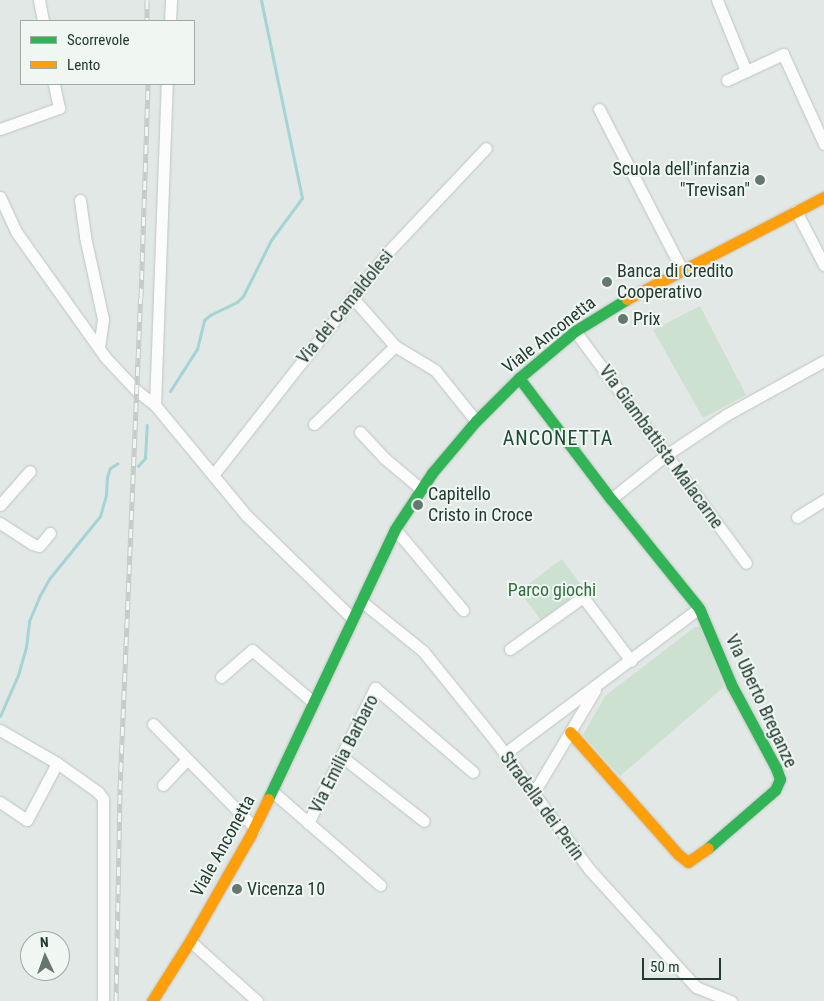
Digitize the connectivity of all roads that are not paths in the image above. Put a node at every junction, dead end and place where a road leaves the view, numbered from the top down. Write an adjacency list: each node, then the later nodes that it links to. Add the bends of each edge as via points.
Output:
1 (39, 0): 4 (street)
2 (171, 0): 5 (street)
3 (717, 0): 6 (street)
4 (43, 20)
5 (170, 20)
6 (746, 71): 7 (street); 12 (street, via 783,54)
7 (728, 80)
8 (54, 85): 11 (street, via 59,108)
9 (167, 85): 26 (street)
10 (599, 109): 19 (street)
11 (0, 129)
12 (824, 144)
13 (486, 148): 20 (street, Via dei Camaldolesi, via 387,253)
14 (0, 197): 23 (street, via 17,233)
15 (824, 197): 17 (main road, Viale Anconetta)
16 (80, 200): 23 (street, via 103,318)
17 (796, 210): 18 (street); 19 (main road, Viale Anconetta)
18 (824, 265)
19 (682, 270): 21 (main road, Viale Anconetta)
20 (352, 297): 22 (street); 32 (street, Via dei Camaldolesi)
21 (575, 331): 25 (main road, Viale Anconetta); 30 (street, Via Giambattista Malacarne)
22 (396, 346): 27 (street, via 435,370); 28 (street)
23 (99, 348): 26 (street, via 137,391)
24 (824, 362): 30 (street, via 726,415)
25 (519, 378): 27 (main road, Viale Anconetta); 34 (main road)
26 (155, 405): 32 (street)
27 (476, 421): 33 (main road, Viale Anconetta)
28 (314, 424)
29 (360, 432): 33 (street)
30 (666, 455): 34 (street); 41 (street, Via Giambattista Malacarne)
31 (30, 471): 36 (street)
32 (213, 475): 45 (street, via 246,515)
33 (420, 488): 39 (main road, Viale Anconetta)
34 (611, 498): 43 (main road)
35 (824, 500): 37 (street)
36 (0, 505)
37 (797, 517)
38 (0, 523): 40 (street, via 39,546)
39 (395, 529): 42 (main road, Viale Anconetta); 44 (street)
40 (50, 532)
41 (746, 563)
42 (360, 601): 45 (main road, Viale Anconetta); 54 (street, Stradella dei Perin, via 424,651)
43 (700, 608): 47 (street); 53 (main road, Via Uberto Breganze, via 732,686 776,768 780,779 774,790 704,852 688,862)
44 (463, 610)
45 (352, 618): 50 (main road, Viale Anconetta)
46 (510, 649): 47 (street, via 582,597)
47 (631, 661): 49 (street)
48 (221, 678): 50 (street, via 252,650)
49 (597, 686): 53 (street); 54 (street)
50 (314, 702): 60 (main road, Viale Anconetta)
51 (153, 724): 56 (street)
52 (0, 730): 57 (street)
53 (570, 732): 61 (street)
54 (504, 754): 61 (street, Stradella dei Perin)
55 (341, 756): 58 (street, Via Emilia Barbaro, via 374,688); 63 (street); 64 (street, Via Emilia Barbaro)
56 (187, 759): 59 (street); 65 (street)
57 (57, 763): 62 (street, via 27,820); 68 (street, via 103,799)
58 (473, 772)
59 (163, 784)
60 (273, 792): 64 (street); 65 (main road, Viale Anconetta)
61 (533, 794): 71 (street, Stradella dei Perin, via 588,869 696,987)
62 (0, 802)
63 (424, 821)
64 (308, 823): 66 (street)
65 (255, 828): 67 (main road, Viale Anconetta)
66 (380, 885)
67 (190, 941): 69 (main road, Viale Anconetta); 70 (street)
68 (103, 1001)
69 (152, 1001)
70 (257, 1001)
71 (731, 1001)

